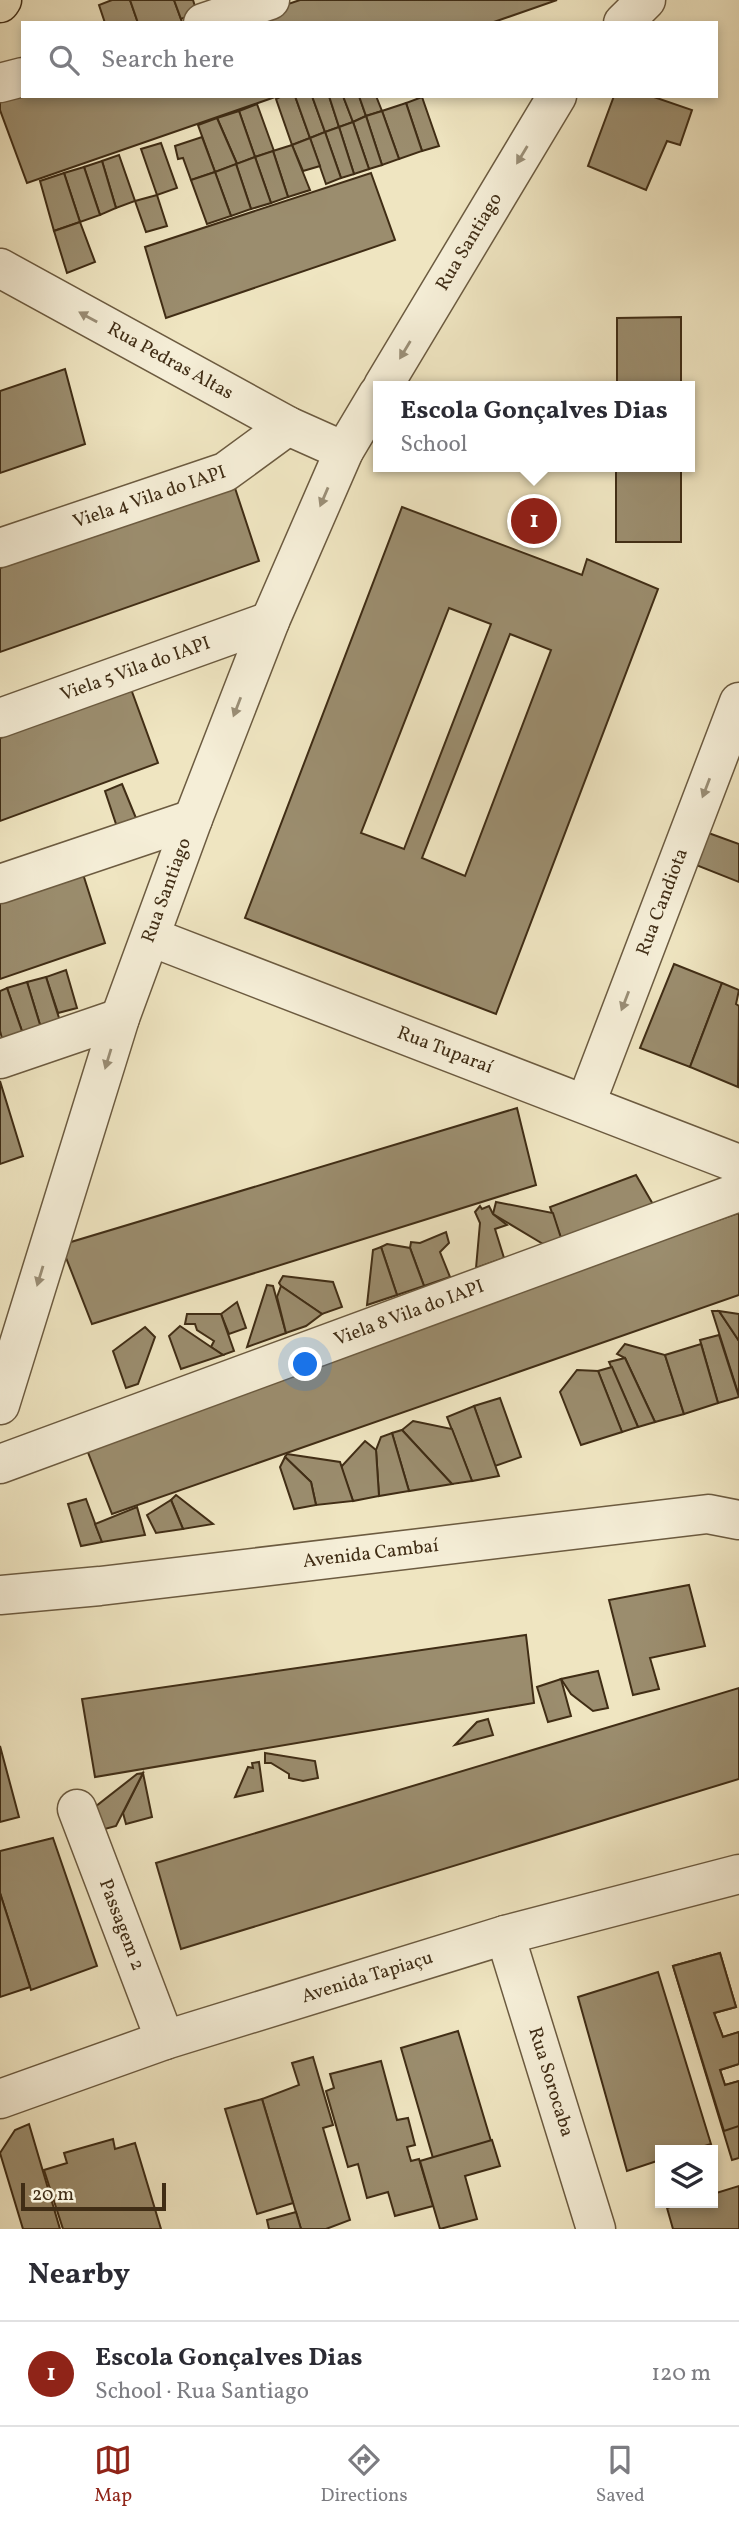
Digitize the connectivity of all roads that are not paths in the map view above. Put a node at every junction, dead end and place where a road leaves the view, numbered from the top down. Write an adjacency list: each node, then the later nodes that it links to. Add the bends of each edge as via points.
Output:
1 (270, 0): 3 (street)
2 (646, 0): 4 (street)
3 (209, 21)
4 (626, 21)
5 (21, 78): 6 (street)
6 (0, 83)
7 (556, 98): 9 (street, Rua Santiago, one-way to 9)
8 (0, 268): 11 (street, Rua Pedras Altas, one-way to 8)
9 (386, 381)
10 (373, 402): 12 (street, Rua Santiago)
11 (288, 426): 12 (street, Rua Pedras Altas); 13 (street, Viela 4 Vila do IAPI, via 225,472)
12 (344, 451): 14 (street, Rua Santiago, one-way to 14)
13 (0, 548)
14 (270, 621): 16 (street, Viela 5 Vila do IAPI); 17 (street, Rua Santiago, one-way to 17)
15 (739, 702): 22 (street, Rua Candiota, one-way to 22)
16 (0, 718)
17 (194, 819): 18 (street); 19 (street, Rua Santiago)
18 (0, 884)
19 (151, 937): 20 (street, Rua Santiago); 22 (street, Rua Tuparaí)
20 (120, 1017): 21 (street); 25 (street, Rua Santiago, one-way to 25)
21 (0, 1059)
22 (586, 1103): 23 (street, Rua Tuparaí)
23 (739, 1164)
24 (739, 1192): 26 (street, Viela 8 Vila do IAPI)
25 (0, 1405)
26 (0, 1464)
27 (739, 1520): 28 (street, Avenida Cambaí, via 708,1514)
28 (0, 1595)
29 (78, 1808): 32 (street, Passagem 2)
30 (739, 1874): 31 (street, Avenida Tapiaçu)
31 (505, 1935): 32 (street, Avenida Tapiaçu); 34 (street, Rua Sorocaba)
32 (165, 2040): 33 (street, Avenida Tapiaçu)
33 (0, 2099)
34 (596, 2229)

